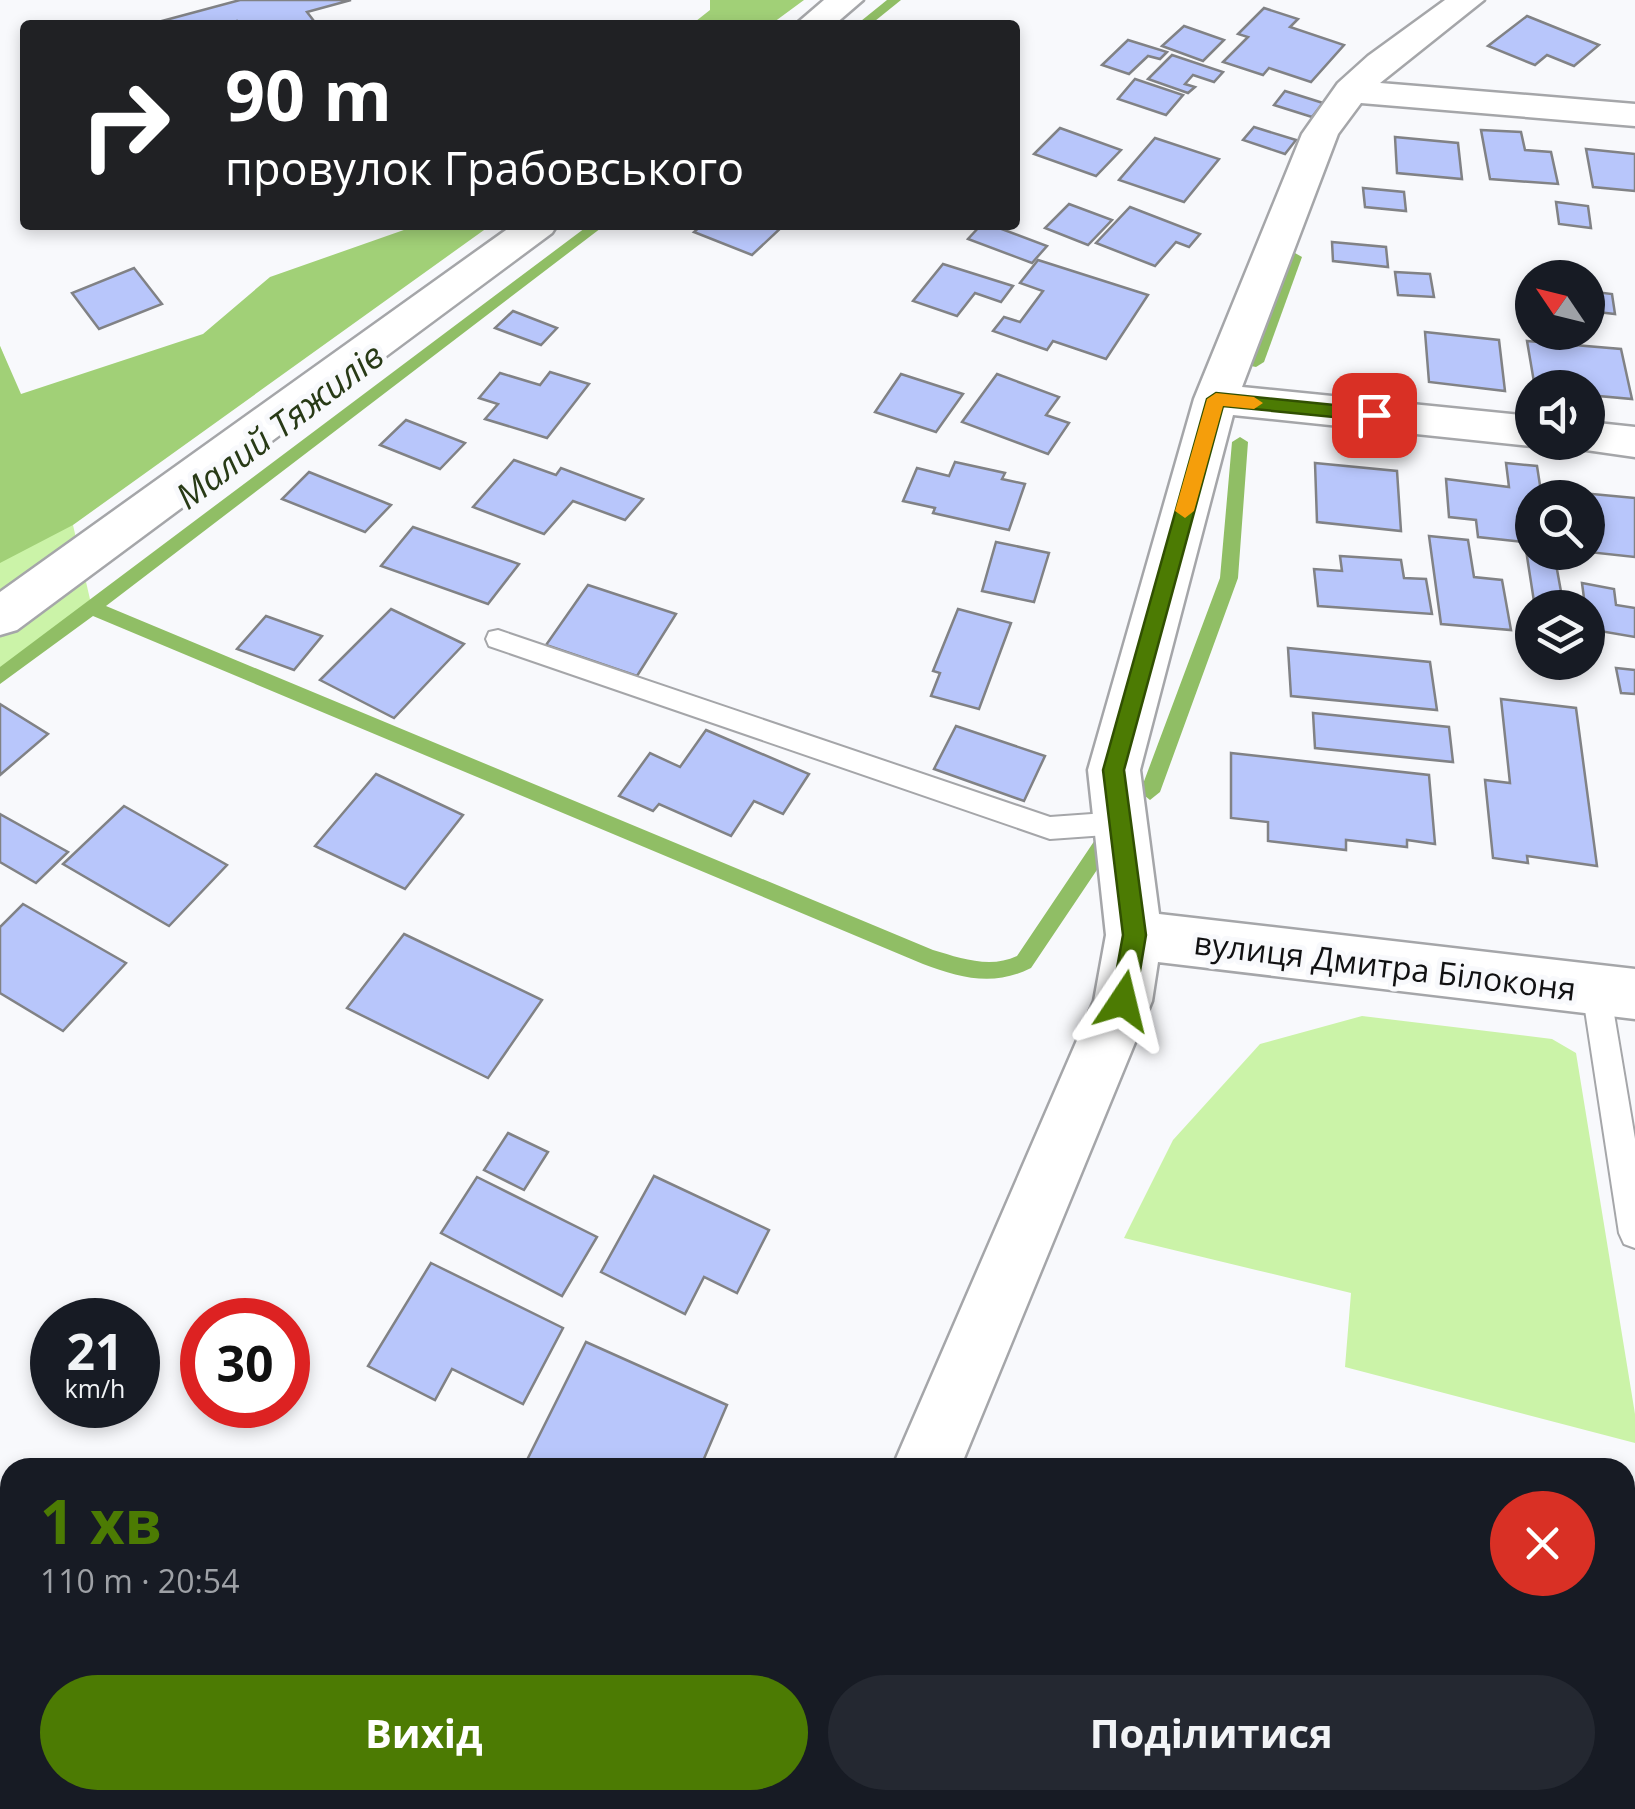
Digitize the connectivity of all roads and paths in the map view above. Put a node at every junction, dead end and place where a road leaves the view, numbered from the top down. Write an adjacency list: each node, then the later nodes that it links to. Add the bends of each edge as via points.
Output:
1 (846, 0): 3 (street)
2 (1466, 0): 4 (street)
3 (819, 20)
4 (1350, 91): 5 (street); 7 (street, via 1320,134)
5 (1635, 115)
6 (531, 230): 11 (street)
7 (1216, 399): 8 (street); 13 (street, via 1114,770)
8 (1515, 429)
9 (1605, 439): 10 (street)
10 (1635, 442)
11 (0, 617)
12 (498, 639): 13 (lane, via 1050,828)
13 (1120, 822): 14 (street)
14 (1134, 935): 15 (street, вулиця Дмитра Білоконя); 17 (street, via 1123,1001)
15 (1615, 992): 16 (lane)
16 (1635, 1233)
17 (930, 1458)

